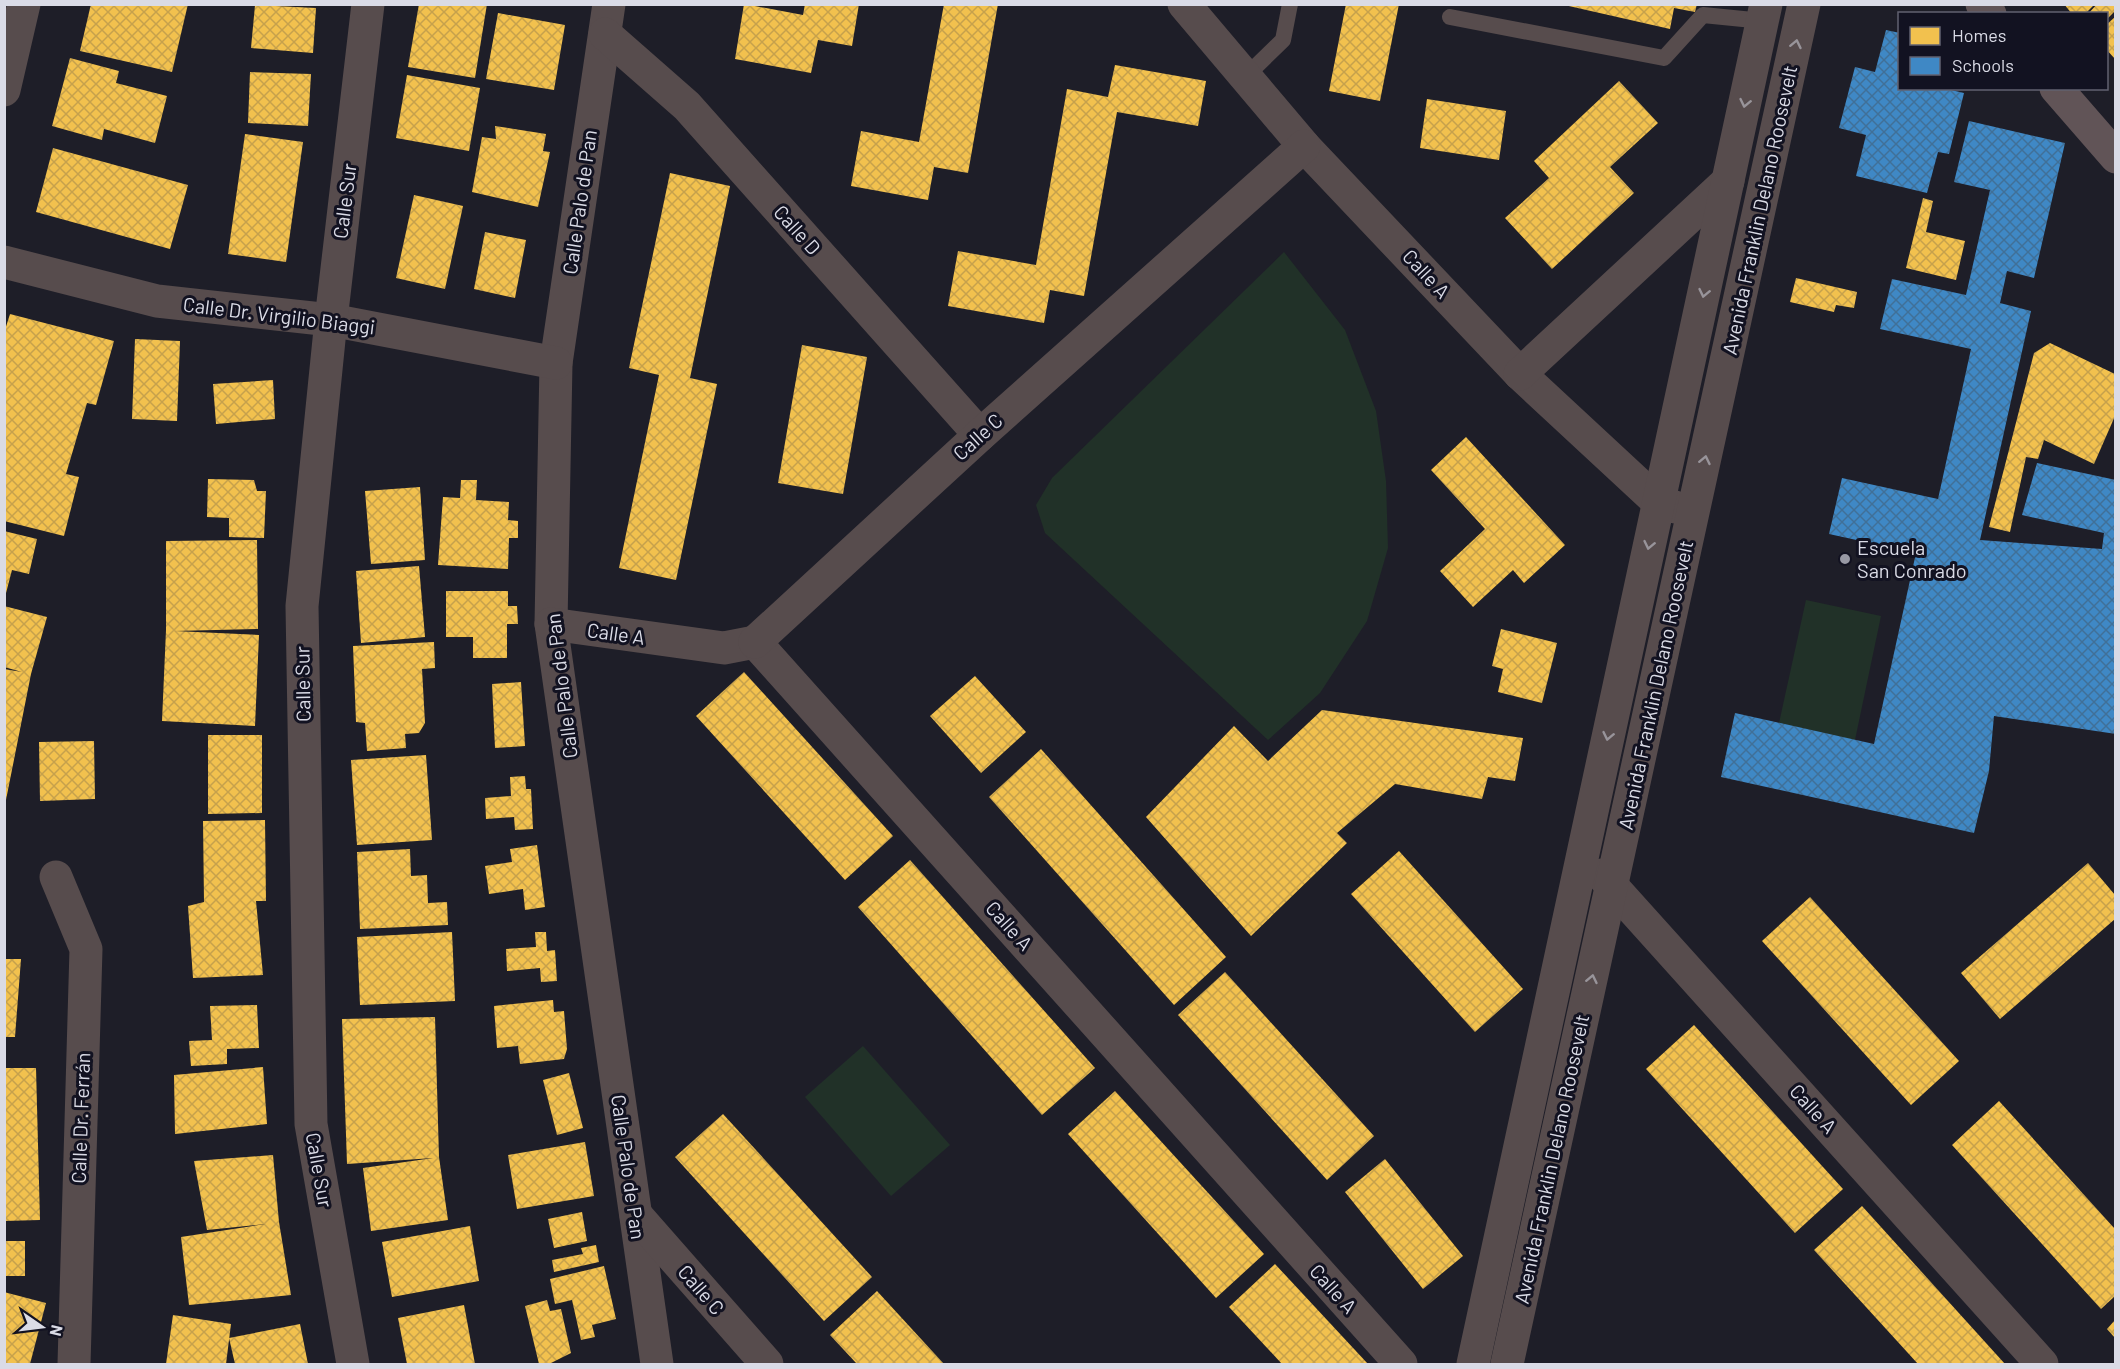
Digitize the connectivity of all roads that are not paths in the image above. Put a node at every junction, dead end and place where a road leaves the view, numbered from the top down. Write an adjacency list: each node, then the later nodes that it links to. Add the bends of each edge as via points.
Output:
1 (24, 4): 10 (street)
2 (368, 4): 16 (street, Calle Sur)
3 (1184, 4): 9 (street, Calle A)
4 (1290, 4): 9 (lane, via 1283,40)
5 (1804, 4): 21 (street, Avenida Franklin Delano Roosevelt, one-way to 5)
6 (1765, 13): 7 (lane, via 1703,15 1664,58); 14 (street, Avenida Franklin Delano Roosevelt, one-way to 14)
7 (1450, 17)
8 (607, 19): 17 (street, Calle Palo de Pan); 19 (street, Calle D)
9 (1245, 77): 12 (street, Calle A)
10 (4, 90)
11 (2058, 90): 13 (main road)
12 (1304, 146): 18 (street, Calle A); 19 (street, Calle C)
13 (2115, 157)
14 (1728, 181): 18 (street); 20 (street, Avenida Franklin Delano Roosevelt, one-way to 20)
15 (4, 262): 16 (street, Calle Dr. Virgilio Biaggi, via 157,300)
16 (332, 320): 17 (street, Calle Dr. Virgilio Biaggi); 29 (street, Calle Sur, via 302,606 311,1124)
17 (556, 363): 22 (street, Calle Palo de Pan)
18 (1520, 374): 20 (street, Calle A)
19 (980, 435): 23 (street, Calle C)
20 (1658, 502): 21 (street, Calle A); 24 (street, Avenida Franklin Delano Roosevelt, one-way to 24)
21 (1694, 511): 26 (street, Avenida Franklin Delano Roosevelt)
22 (551, 624): 23 (street, Calle A, via 724,648); 27 (street, Calle Palo de Pan)
23 (755, 642): 32 (street, Calle A)
24 (1583, 856): 26 (street, Calle A); 33 (street, Avenida Franklin Delano Roosevelt)
25 (56, 877): 28 (street, Calle Dr. Ferrán, via 86,949)
26 (1613, 885): 34 (street, Avenida Franklin Delano Roosevelt, one-way to 26); 35 (street, Calle A)
27 (636, 1215): 30 (street, Calle Palo de Pan); 31 (street, Calle C)
28 (74, 1365)
29 (352, 1365)
30 (657, 1365)
31 (767, 1365)
32 (1401, 1365)
33 (1473, 1365)
34 (1507, 1365)
35 (2042, 1365)

